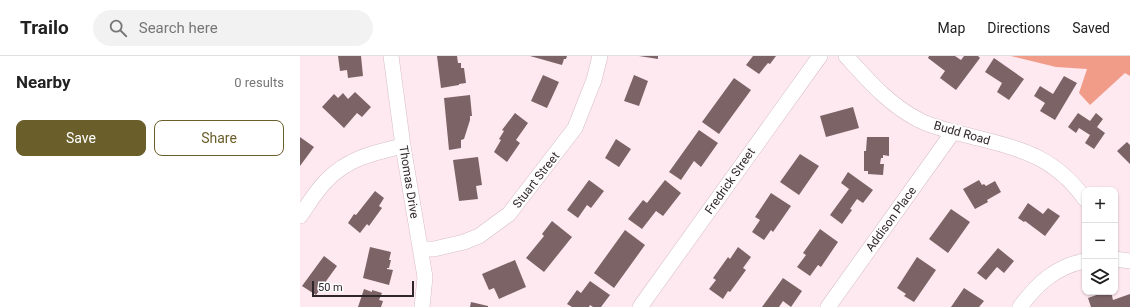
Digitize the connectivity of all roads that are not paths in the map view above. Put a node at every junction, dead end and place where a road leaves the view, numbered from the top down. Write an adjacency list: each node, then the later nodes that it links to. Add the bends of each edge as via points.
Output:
1 (391, 56): 6 (street, Thomas Drive)
2 (600, 56): 9 (street, Stuart Street, via 594,80 575,128 509,214 479,236 464,242)
3 (820, 56): 14 (street, Fredrick Street)
4 (846, 56): 5 (street, Budd Road, via 881,94 899,108 919,120)
5 (953, 132): 7 (street, Budd Road, via 1022,150 1043,159 1060,171); 15 (street, Addison Place)
6 (403, 146): 8 (street, via 372,153 337,170 324,182); 9 (street, Thomas Drive)
7 (1082, 195)
8 (300, 216)
9 (421, 250): 13 (street, Thomas Drive, via 424,277)
10 (1118, 259): 12 (street)
11 (1082, 261): 16 (street, via 1060,269 1044,279)
12 (1130, 261)
13 (422, 307)
14 (640, 307)
15 (828, 307)
16 (1020, 307)

